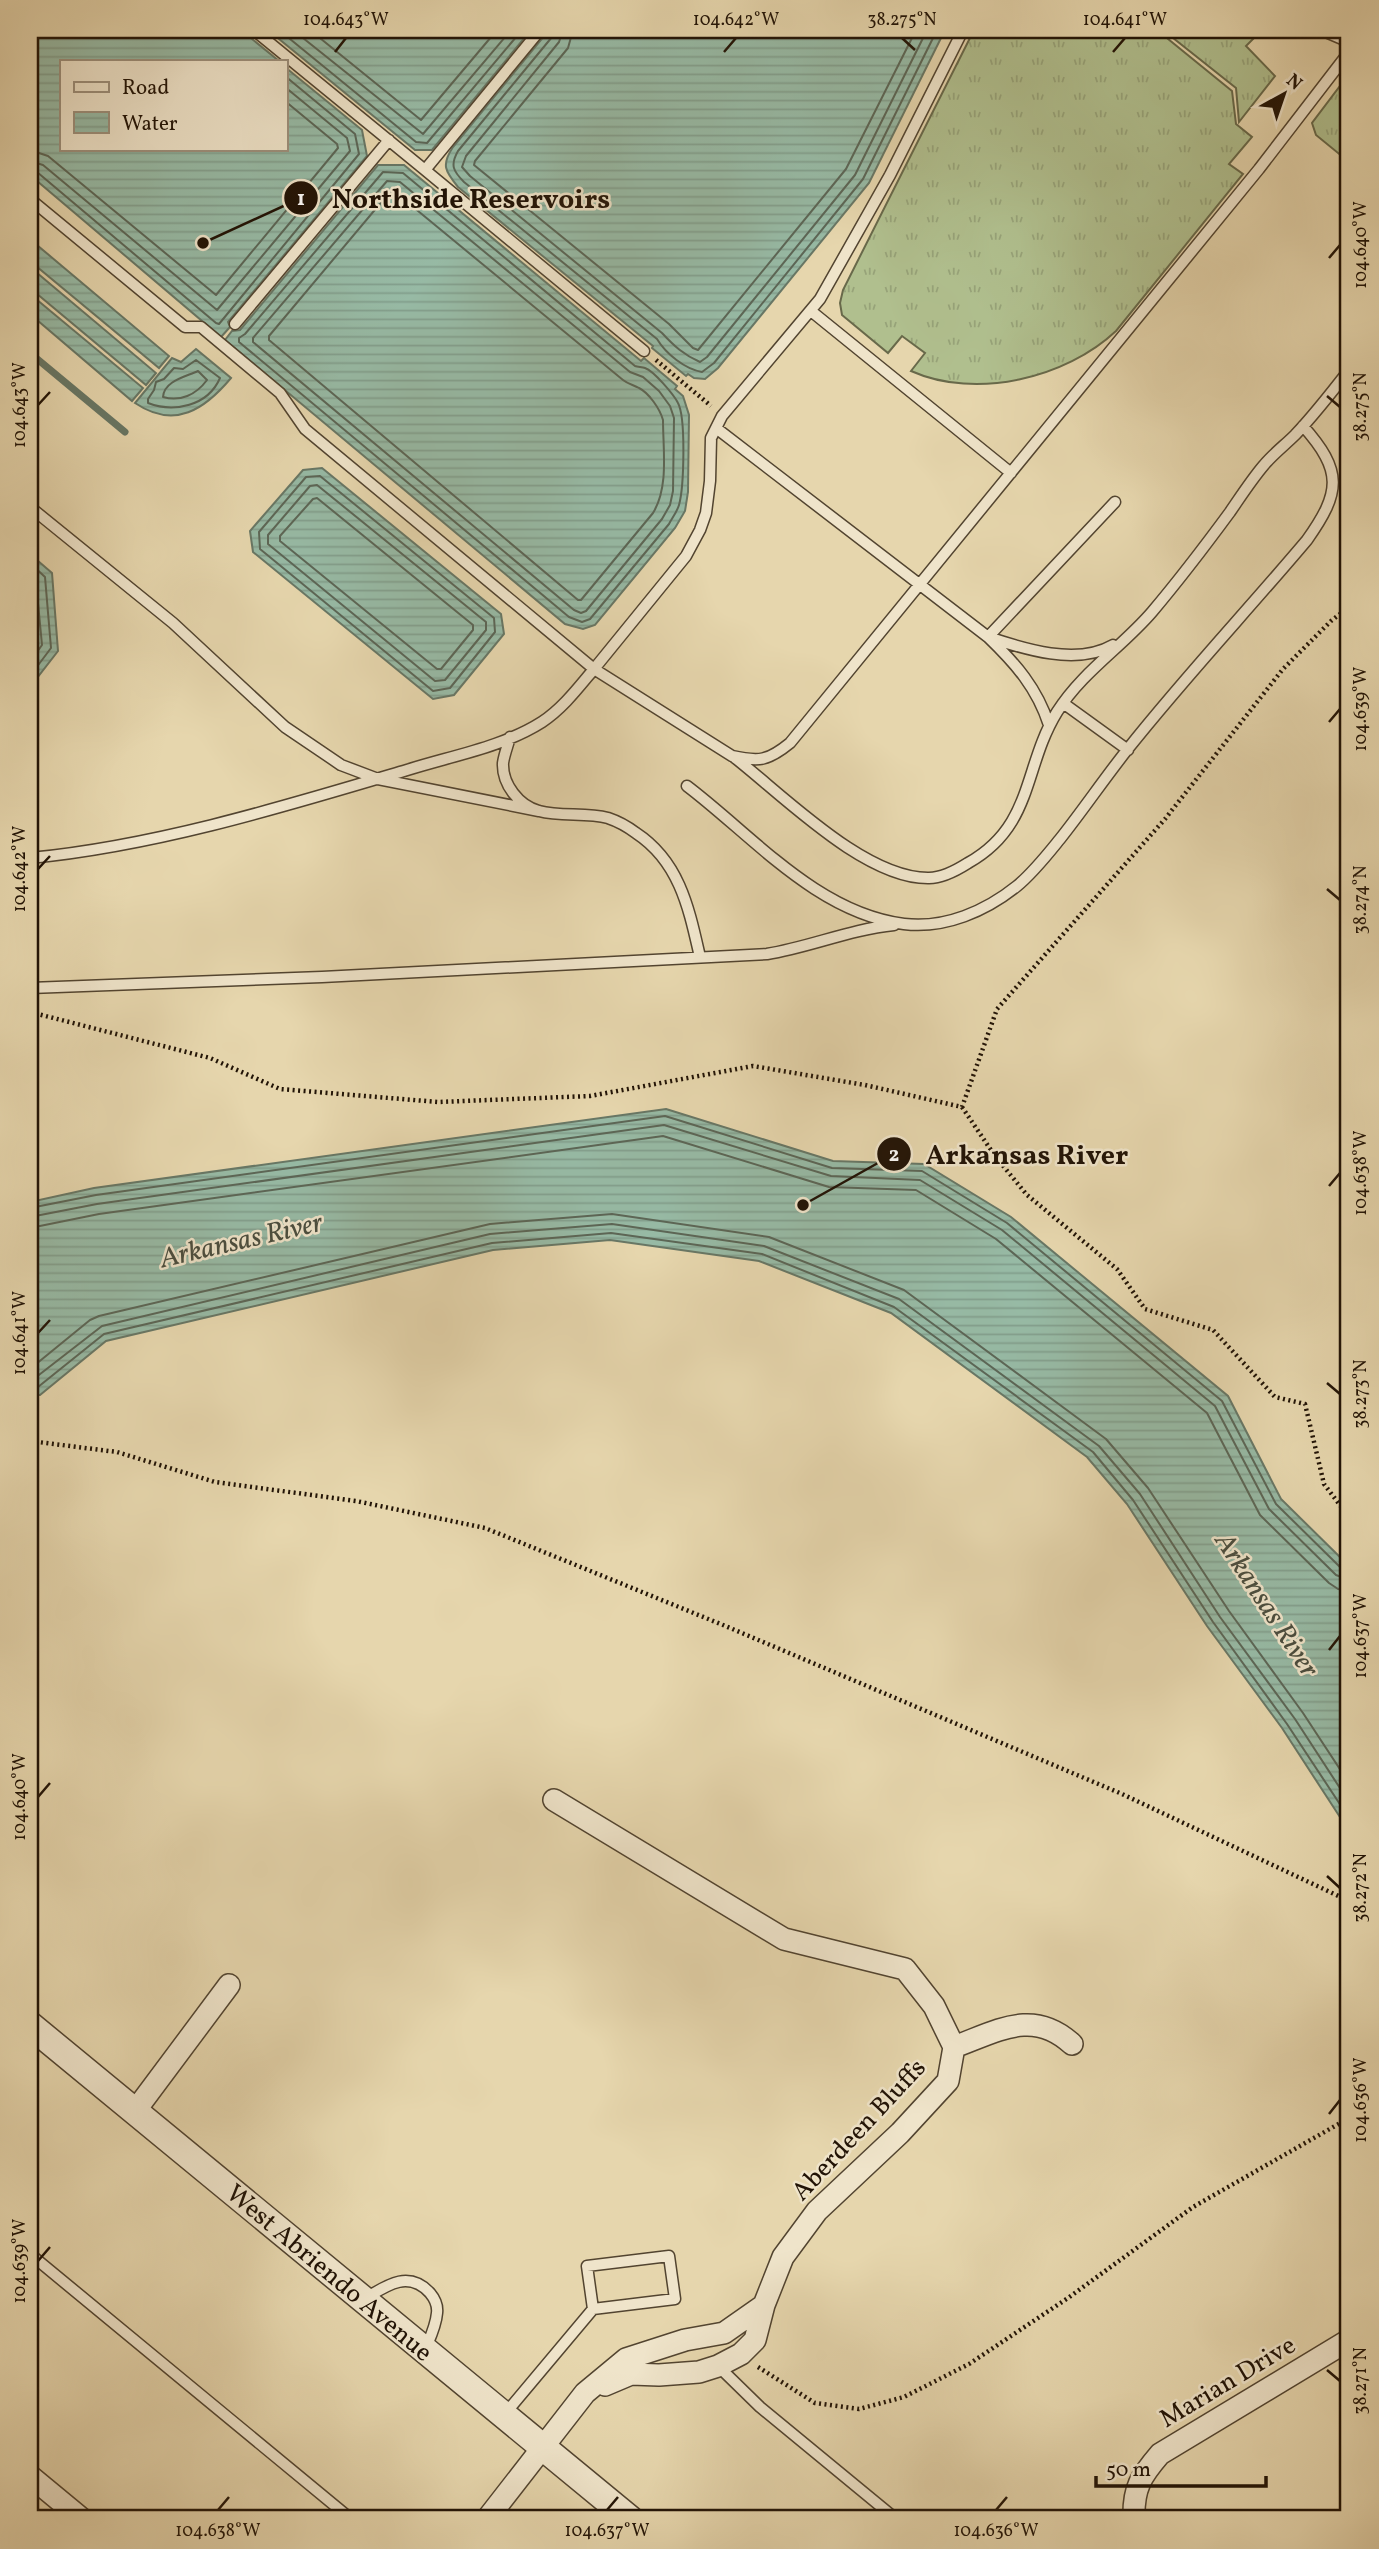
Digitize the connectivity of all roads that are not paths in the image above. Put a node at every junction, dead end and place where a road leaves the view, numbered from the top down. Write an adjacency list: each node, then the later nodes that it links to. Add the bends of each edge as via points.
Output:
1 (254, 30): 7 (lane)
2 (540, 30): 8 (lane)
3 (963, 30): 10 (lane, via 845,258)
4 (1321, 30): 5 (lane)
5 (1349, 42)
6 (1349, 52): 16 (lane)
7 (389, 140): 8 (lane); 11 (lane)
8 (425, 170): 12 (lane)
9 (30, 199): 22 (lane, via 185,327 201,327 279,393 305,429)
10 (811, 311): 15 (lane); 16 (lane)
11 (235, 324)
12 (644, 351)
13 (1349, 370): 14 (lane)
14 (1303, 426): 20 (lane, via 1265,464 1197,556); 26 (lane, via 1322,447 1331,466 1332,491 1326,513)
15 (716, 428): 19 (lane); 22 (lane, via 701,530 686,556)
16 (1011, 473): 19 (lane)
17 (1115, 502): 21 (lane)
18 (30, 507): 28 (lane, via 173,624 285,727 341,765)
19 (919, 585): 21 (lane); 27 (lane, via 790,744 774,756 755,761)
20 (1127, 636): 21 (lane, via 1107,648 1081,654 1020,648); 23 (lane)
21 (988, 637): 24 (lane, via 1030,682)
22 (594, 670): 25 (lane, via 563,705 540,723); 27 (lane)
23 (1063, 703): 24 (lane); 26 (lane)
24 (1049, 725): 27 (lane, via 1016,817 978,858 931,878 888,870 846,847)
25 (510, 737): 28 (lane); 30 (lane, via 503,764 506,781 519,800)
26 (1128, 750): 32 (lane, via 1044,859 1018,885 990,905 958,919)
27 (732, 756)
28 (378, 779): 30 (lane); 31 (lane, via 189,830)
29 (687, 786): 32 (lane, via 818,890 842,904)
30 (539, 811): 33 (lane, via 608,818 658,851 678,878)
31 (30, 858)
32 (904, 924): 33 (lane, via 873,927 797,949)
33 (700, 957): 34 (lane)
34 (30, 988)
35 (554, 1800): 39 (street, Aberdeen Bluffs, via 784,1939 905,1969 934,2006)
36 (229, 1985): 40 (street)
37 (30, 2025): 40 (street, West Abriendo Avenue)
38 (1072, 2044): 39 (street, via 1045,2026 1023,2024)
39 (954, 2047): 43 (street, Aberdeen Bluffs, via 948,2081 817,2211 783,2257)
40 (135, 2111): 42 (street, West Abriendo Avenue)
41 (30, 2254): 53 (lane)
42 (363, 2300): 46 (street, West Abriendo Avenue); 46 (lane, via 404,2280 428,2290 438,2310)
43 (764, 2305): 47 (street, Aberdeen Bluffs, via 755,2340); 48 (street, via 724,2333 626,2359)
44 (593, 2309): 44 (lane, via 675,2299 669,2256 587,2266); 49 (lane)
45 (1349, 2340): 57 (street, Marian Drive, via 1160,2454 1143,2474 1133,2498)
46 (425, 2350): 49 (street, West Abriendo Avenue)
47 (718, 2366): 48 (street, via 699,2372 631,2374); 56 (lane, via 760,2407)
48 (585, 2393): 50 (street)
49 (504, 2415): 50 (street, West Abriendo Avenue)
50 (544, 2448): 54 (street); 55 (street, West Abriendo Avenue)
51 (30, 2476): 52 (street)
52 (82, 2519)
53 (351, 2519)
54 (487, 2519)
55 (630, 2519)
56 (896, 2519)
57 (1134, 2519)

